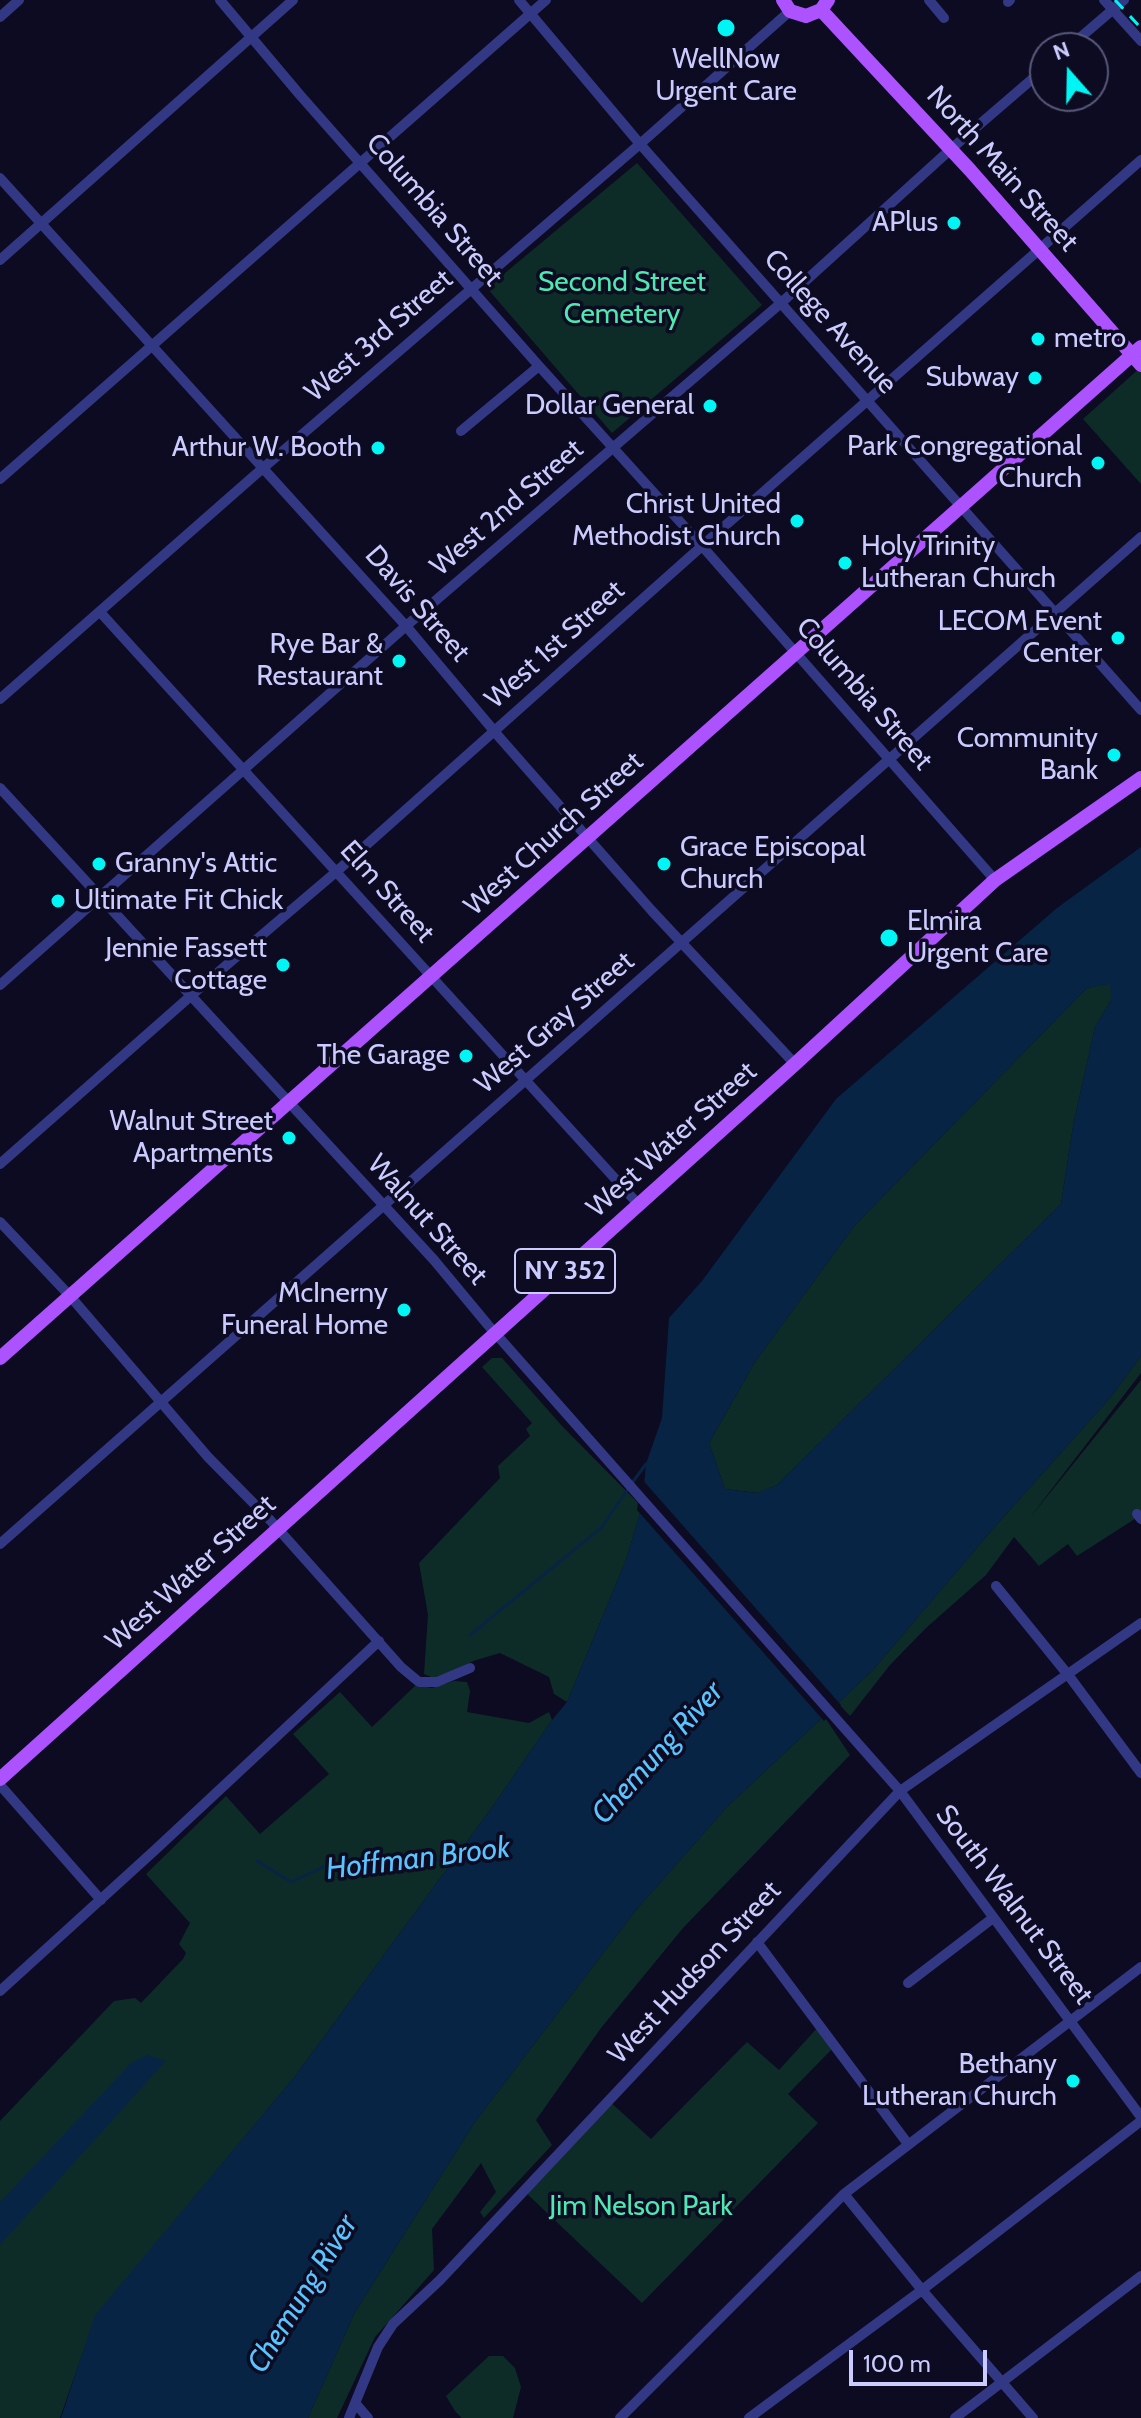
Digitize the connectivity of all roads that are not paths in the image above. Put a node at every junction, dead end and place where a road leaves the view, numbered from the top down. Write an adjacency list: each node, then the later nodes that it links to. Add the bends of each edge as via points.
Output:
1 (19, 0): 13 (street)
2 (220, 0): 16 (street, Columbia Street)
3 (293, 0): 16 (street)
4 (519, 0): 12 (street, College Avenue)
5 (546, 0): 12 (street)
6 (929, 0): 14 (street)
7 (1104, 0): 11 (street)
8 (1123, 1): 11 (street)
9 (824, 5): 10 (main road, via 806,16); 20 (main road, North Main Street)
10 (786, 6): 19 (street, West 3rd Street)
11 (1113, 10): 15 (street); 17 (street)
12 (530, 13): 19 (street, College Avenue); 22 (street)
13 (0, 17)
14 (944, 18)
15 (1087, 32)
16 (252, 36): 22 (street, Columbia Street); 24 (street)
17 (1141, 41)
18 (1029, 82): 20 (street, West 2nd Street)
19 (640, 144): 27 (street, West 3rd Street); 28 (street, College Avenue)
20 (951, 149): 25 (main road, North Main Street); 28 (street, West 2nd Street)
21 (1141, 160): 25 (street, West 1st Street)
22 (361, 163): 27 (street, Columbia Street); 29 (street)
23 (0, 178): 24 (street, Davis Street)
24 (42, 224): 26 (street); 29 (street, Davis Street)
25 (1040, 250): 30 (main road, North Main Street); 32 (street, West 1st Street)
26 (0, 260)
27 (471, 288): 31 (street, Columbia Street); 35 (street, West 3rd Street)
28 (781, 303): 32 (street, College Avenue); 34 (street, West 2nd Street)
29 (151, 347): 35 (street, Davis Street); 36 (street)
30 (1138, 356): 37 (main road, West Church Street)
31 (539, 366): 33 (street); 34 (street, Columbia Street)
32 (868, 401): 37 (street, College Avenue); 39 (street, West 1st Street)
33 (461, 431)
34 (613, 449): 39 (street, Columbia Street); 42 (street, West 2nd Street)
35 (262, 469): 40 (street, West 3rd Street); 42 (street, Davis Street)
36 (0, 479)
37 (962, 507): 41 (street, College Avenue); 43 (main road, West Church Street)
38 (1141, 537): 41 (street, West Gray Street)
39 (702, 546): 43 (street, Columbia Street); 46 (street, West 1st Street)
40 (100, 612): 44 (street, West 3rd Street); 48 (street, Elm Street)
41 (1055, 613): 45 (street, College Avenue); 47 (street, West Gray Street)
42 (406, 626): 46 (street, Davis Street); 48 (street, West 2nd Street)
43 (796, 653): 47 (street, Columbia Street); 51 (main road, West Church Street)
44 (0, 699)
45 (1141, 710)
46 (495, 731): 51 (street, Davis Street); 52 (street, West 1st Street)
47 (889, 759): 53 (street, Columbia Street); 55 (street, West Gray Street)
48 (244, 770): 52 (street, Elm Street); 54 (street, West 2nd Street)
49 (1141, 778): 53 (main road, West Water Street / NY 352)
50 (0, 788): 54 (street, Walnut Street)
51 (588, 837): 55 (street, Davis Street); 56 (main road, West Church Street)
52 (336, 872): 56 (street, Elm Street); 58 (street, West 1st Street)
53 (995, 880): 59 (main road, West Water Street / NY 352)
54 (99, 897): 57 (street, West 2nd Street); 58 (street, Walnut Street)
55 (682, 944): 59 (street, Davis Street); 60 (street, West Gray Street)
56 (432, 977): 60 (street, Elm Street); 61 (main road, West Church Street)
57 (0, 985)
58 (190, 997): 61 (street, Walnut Street); 62 (street, West 1st Street)
59 (795, 1064): 64 (main road, West Water Street / NY 352)
60 (526, 1080): 63 (street, West Gray Street); 64 (street, Elm Street)
61 (287, 1103): 63 (street, Walnut Street); 66 (main road, West Church Street)
62 (0, 1164)
63 (384, 1205): 67 (street, Walnut Street); 69 (street, West Gray Street)
64 (639, 1205): 67 (main road, West Water Street / NY 352)
65 (0, 1222): 66 (street)
66 (70, 1296): 68 (main road, West Church Street); 69 (street)
67 (495, 1332): 70 (main road, West Water Street / NY 352); 77 (street, Walnut Street)
68 (0, 1358)
69 (160, 1402): 70 (street); 71 (street, West Gray Street)
70 (278, 1529): 74 (street); 79 (main road, West Water Street / NY 352)
71 (0, 1544)
72 (996, 1586): 76 (street)
73 (1141, 1623): 76 (street, West Hudson Street)
74 (379, 1641): 75 (street, via 419,1682 437,1682); 82 (street)
75 (470, 1668)
76 (1069, 1676): 78 (street); 81 (street, West Hudson Street)
77 (843, 1726): 81 (street, South Walnut Street)
78 (1141, 1773)
79 (0, 1779)
80 (0, 1785): 82 (street)
81 (900, 1791): 83 (street, South Walnut Street); 84 (street, West Hudson Street)
82 (101, 1900): 87 (street)
83 (993, 1918): 86 (street); 88 (street, South Walnut Street)
84 (757, 1942): 90 (street); 95 (street, West Hudson Street, via 393,2324)
85 (1141, 1967): 88 (street)
86 (908, 1983)
87 (0, 1991)
88 (1070, 2021): 89 (street, South Walnut Street); 90 (street)
89 (1141, 2119): 93 (street)
90 (908, 2144): 91 (street)
91 (844, 2194): 93 (street); 98 (street)
92 (1141, 2276): 94 (street)
93 (922, 2290): 94 (street); 99 (street)
94 (1002, 2381): 100 (street); 101 (street)
95 (356, 2404): 96 (street, West Hudson Street); 97 (street)
96 (349, 2418)
97 (368, 2418)
98 (620, 2418)
99 (749, 2418)
100 (955, 2418)
101 (1033, 2418)

